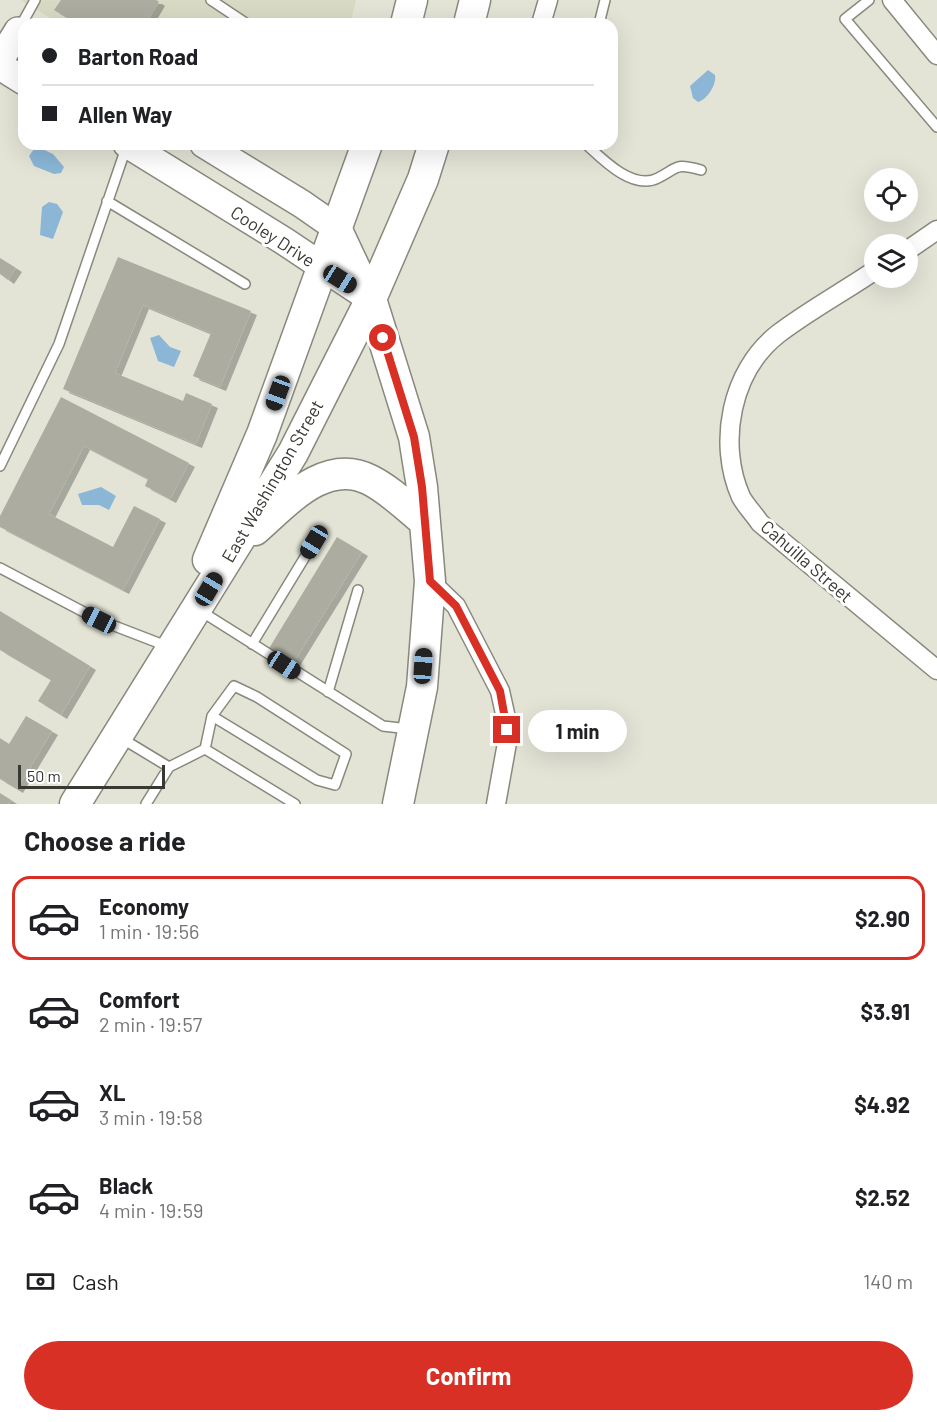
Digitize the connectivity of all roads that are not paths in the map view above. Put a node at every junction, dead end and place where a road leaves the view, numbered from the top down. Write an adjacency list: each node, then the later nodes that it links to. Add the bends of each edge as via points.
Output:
1 (35, 0): 9 (lane)
2 (211, 0): 10 (lane)
3 (412, 0): 11 (main road)
4 (474, 0): 12 (main road)
5 (548, 0): 13 (street)
6 (605, 0): 14 (lane)
7 (868, 0): 20 (lane, via 845,19)
8 (892, 0): 16 (street)
9 (22, 18)
10 (238, 18)
11 (408, 18)
12 (470, 18)
13 (543, 18)
14 (600, 18)
15 (14, 29): 17 (street)
16 (937, 55)
17 (0, 60)
18 (0, 66): 19 (street)
19 (18, 77)
20 (937, 127)
21 (125, 150): 28 (lane)
22 (137, 150): 32 (street, Cooley Drive)
23 (214, 150): 29 (street)
24 (365, 150): 29 (main road, East Washington Street)
25 (432, 150): 35 (main road, East Washington Street)
26 (592, 150): 27 (lane, via 606,164 638,180 657,179 671,168)
27 (701, 170)
28 (107, 201): 34 (lane); 36 (lane, via 59,344)
29 (338, 229): 32 (main road, East Washington Street); 35 (street)
30 (937, 230): 31 (street)
31 (918, 242)
32 (324, 269): 35 (street, Cooley Drive); 45 (main road, East Washington Street, via 262,434)
33 (864, 278): 46 (street, Cahuilla Street, via 778,334 760,352 732,412 729,444 742,497 760,523)
34 (245, 284)
35 (371, 299): 37 (main road, via 414,437); 39 (main road, East Washington Street, via 292,453)
36 (0, 466)
37 (425, 522): 39 (main road, via 370,480 340,474 319,479 301,490); 41 (main road)
38 (314, 542): 44 (lane)
39 (232, 550): 43 (main road, East Washington Street)
40 (0, 568): 45 (lane, via 99,620)
41 (430, 581): 49 (main road, via 422,687); 57 (street, via 456,606 500,691 507,743)
42 (358, 590): 47 (lane)
43 (197, 609): 44 (lane); 45 (main road, East Washington Street)
44 (252, 644): 47 (lane)
45 (171, 648): 50 (main road, East Washington Street)
46 (937, 670)
47 (328, 692): 49 (lane, via 383,726)
48 (212, 716): 48 (lane, via 234,686 257,697 346,754 335,785 317,780); 51 (lane)
49 (413, 729): 56 (main road)
50 (117, 736): 52 (lane); 53 (main road, East Washington Street)
51 (205, 749): 52 (lane); 55 (lane)
52 (170, 767): 54 (lane)
53 (75, 804)
54 (146, 804)
55 (296, 804)
56 (398, 804)
57 (496, 804)

